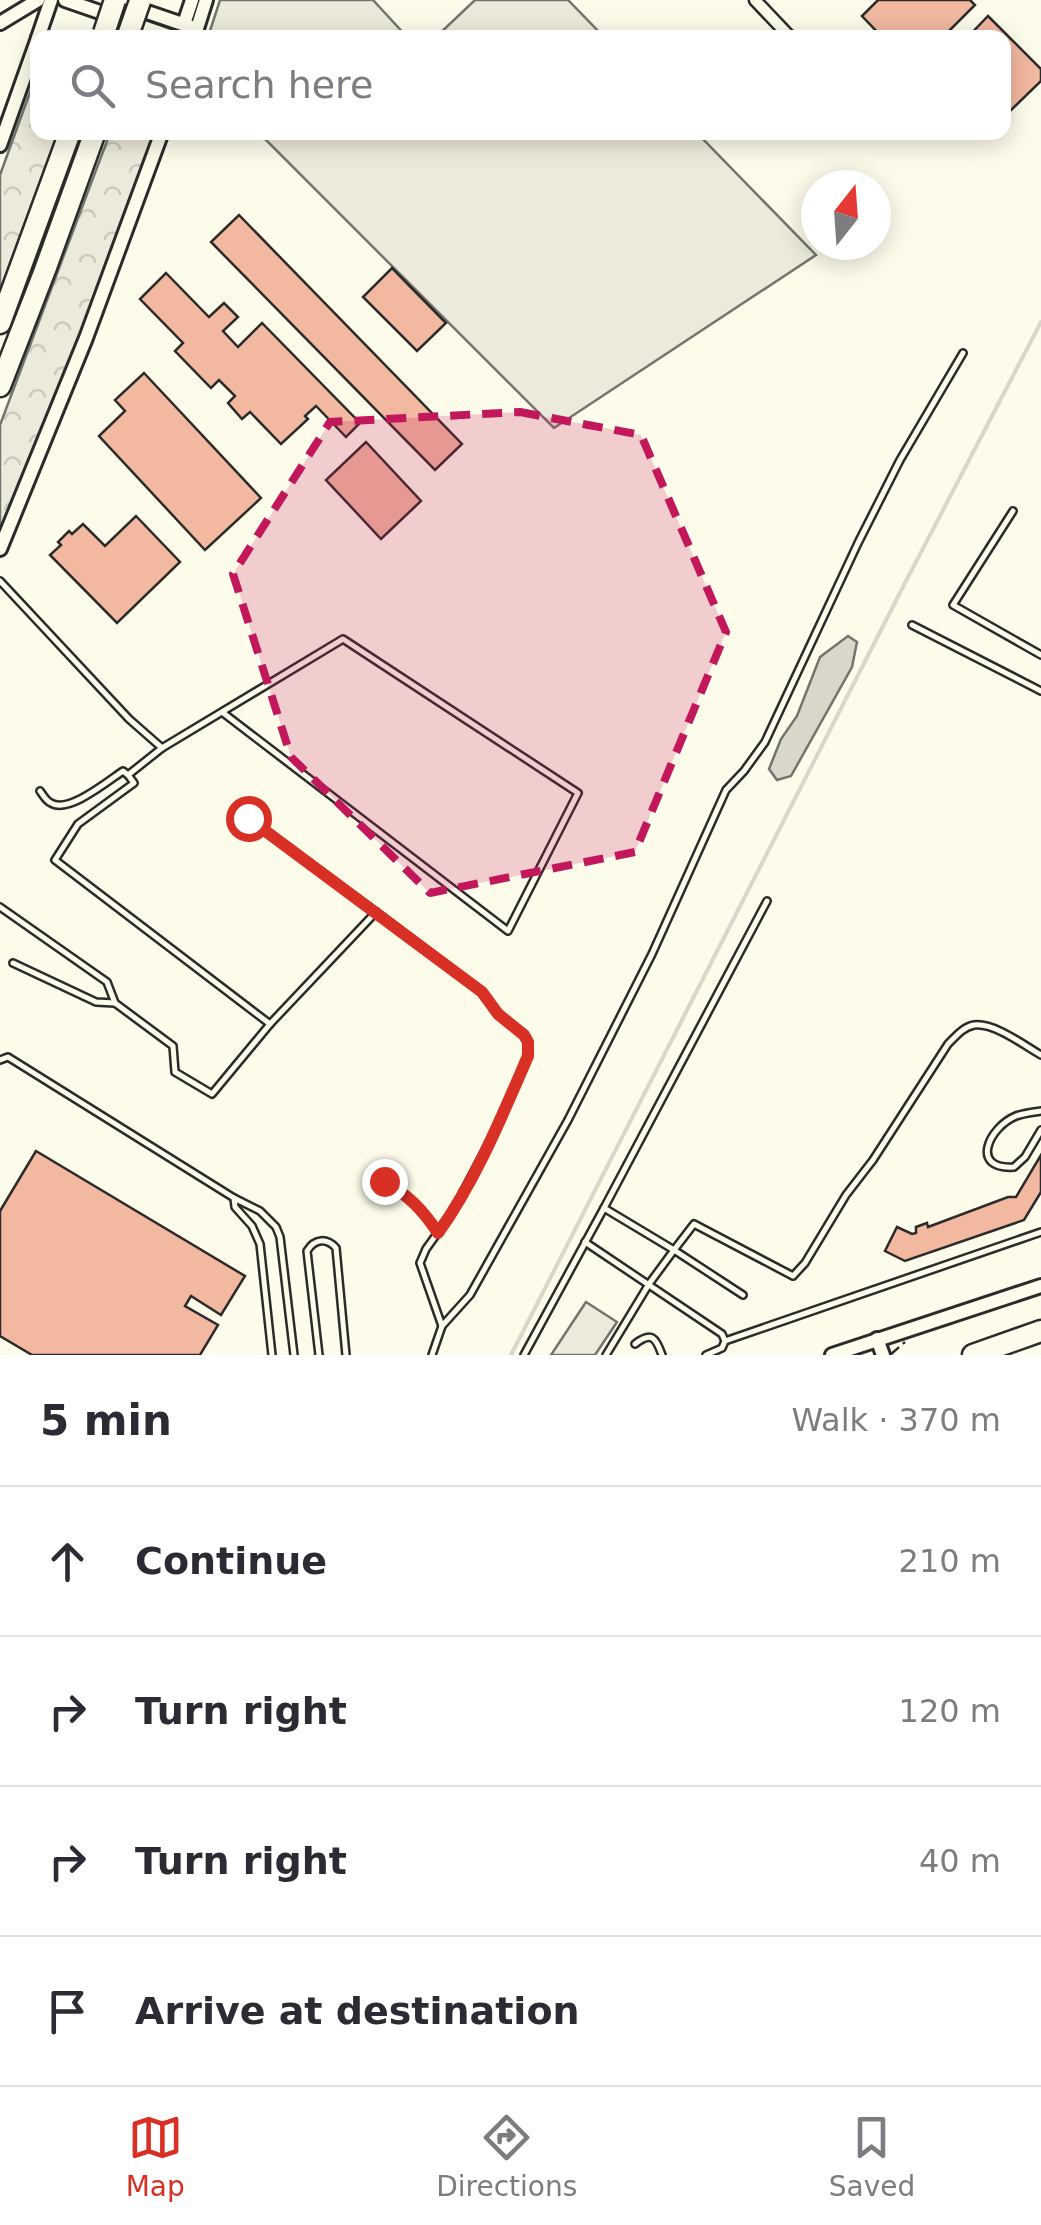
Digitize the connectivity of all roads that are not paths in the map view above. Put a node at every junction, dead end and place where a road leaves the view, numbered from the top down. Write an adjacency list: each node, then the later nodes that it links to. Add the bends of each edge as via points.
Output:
1 (38, 0): 9 (street)
2 (50, 0): 10 (street)
3 (65, 0): 13 (street)
4 (114, 0): 11 (highway, bridge); 14 (street)
5 (192, 0): 14 (street)
6 (206, 0): 14 (street)
7 (755, 0): 15 (street)
8 (140, 1): 12 (highway, bridge)
9 (0, 23)
10 (41, 30)
11 (105, 30)
12 (131, 30)
13 (151, 30)
14 (192, 30)
15 (783, 30)
16 (30, 61): 20 (street)
17 (67, 140): 21 (highway)
18 (91, 140): 23 (highway)
19 (159, 140): 25 (street)
20 (0, 145)
21 (0, 323)
22 (963, 352): 55 (lane, via 900,460 765,742 726,790 568,1120 470,1296)
23 (0, 386)
24 (1013, 511): 28 (lane, via 953,606)
25 (0, 548)
26 (0, 580): 31 (lane)
27 (912, 624): 29 (lane)
28 (1041, 654)
29 (1041, 691)
30 (222, 712): 30 (lane, via 343,639 578,793 508,931); 31 (lane)
31 (162, 748): 32 (lane)
32 (128, 775): 33 (lane, via 123,771 74,803 56,806); 40 (lane, via 134,783 78,824 56,860)
33 (40, 791)
34 (248, 818): 37 (lane)
35 (767, 901): 47 (lane)
36 (0, 908): 39 (lane, via 107,982)
37 (376, 912): 40 (lane); 49 (lane, via 482,992 528,1042 493,1135)
38 (13, 964): 39 (lane, via 96,1002)
39 (116, 1003): 40 (lane, via 173,1046 176,1072 212,1094)
40 (270, 1024)
41 (1041, 1056): 51 (lane, via 989,1027 960,1031 793,1276 694,1224)
42 (0, 1060): 46 (lane, via 8,1057)
43 (1041, 1111): 44 (lane, via 996,1129 988,1157 1008,1168 1019,1164)
44 (1041, 1130)
45 (384, 1181): 49 (lane, via 405,1193)
46 (234, 1198): 61 (lane, via 260,1244); 62 (lane, via 260,1212 280,1236)
47 (604, 1208): 50 (lane); 51 (lane)
48 (1041, 1232): 58 (lane)
49 (438, 1233): 55 (lane, via 420,1263)
50 (584, 1242): 52 (lane); 66 (lane)
51 (674, 1250): 52 (lane); 54 (lane)
52 (649, 1284): 58 (lane); 67 (lane)
53 (1041, 1286): 57 (street)
54 (743, 1295)
55 (442, 1326): 65 (lane)
56 (1041, 1331): 72 (highway)
57 (877, 1339): 60 (street); 71 (street)
58 (724, 1341): 69 (lane)
59 (635, 1344): 68 (lane, via 650,1337)
60 (853, 1352): 70 (street)
61 (272, 1355)
62 (294, 1355)
63 (319, 1355): 64 (lane, via 307,1251 323,1240 336,1248)
64 (346, 1355)
65 (432, 1355)
66 (524, 1355)
67 (606, 1355)
68 (662, 1355)
69 (706, 1355)
70 (832, 1355)
71 (883, 1355)
72 (973, 1355)

